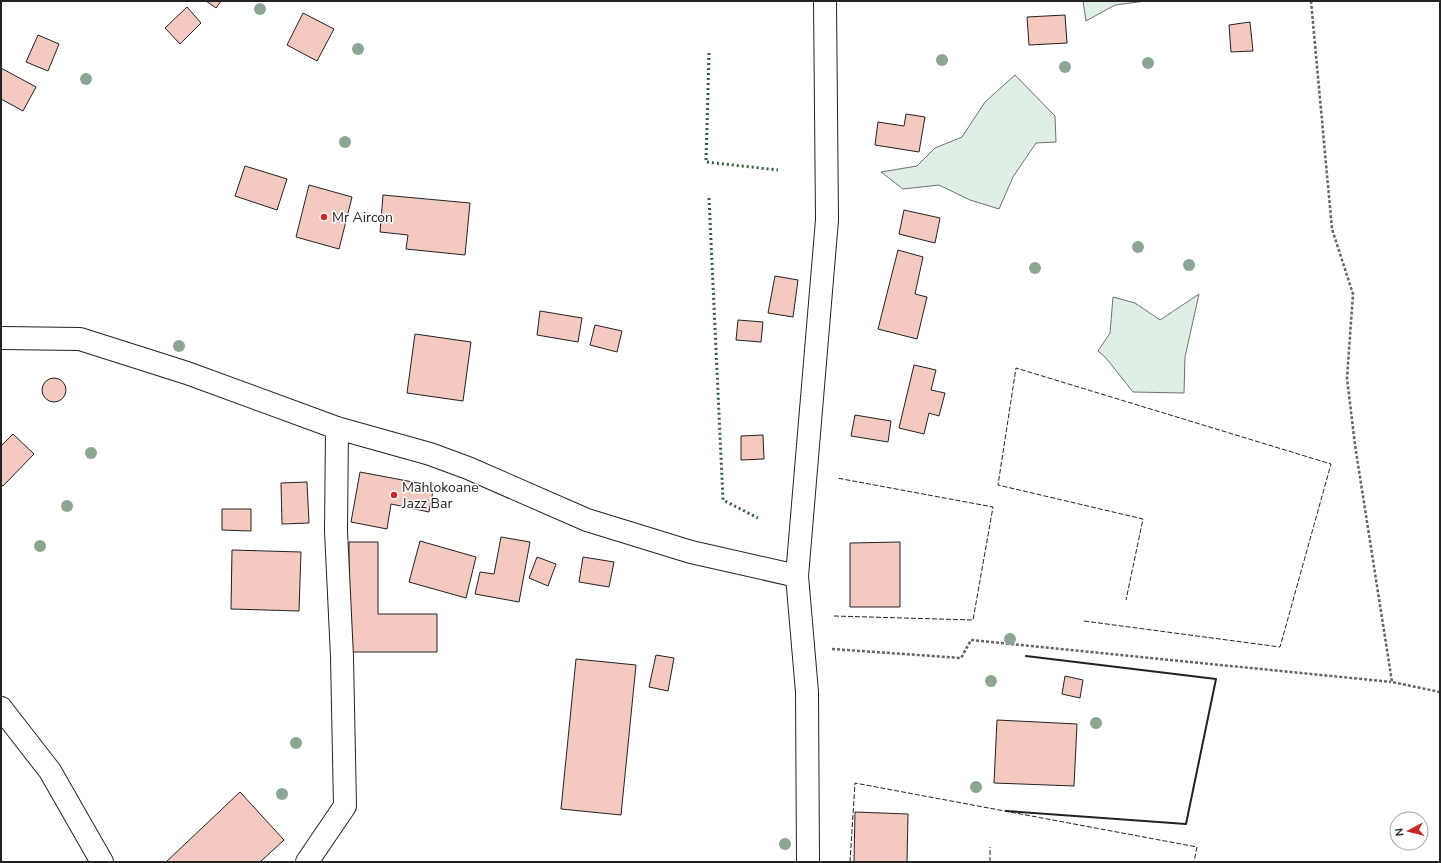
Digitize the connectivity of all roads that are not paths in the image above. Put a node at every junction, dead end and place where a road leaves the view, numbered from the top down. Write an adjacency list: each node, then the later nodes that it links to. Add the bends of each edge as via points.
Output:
1 (825, 1): 4 (street, via 827,220)
2 (1, 338): 3 (street, via 80,339 194,376)
3 (337, 428): 4 (street, via 430,454 587,520 691,552); 7 (street, via 336,531 345,806)
4 (797, 576): 8 (street, via 807,692)
5 (1, 708): 6 (street, via 50,771)
6 (102, 862)
7 (306, 862)
8 (808, 862)

